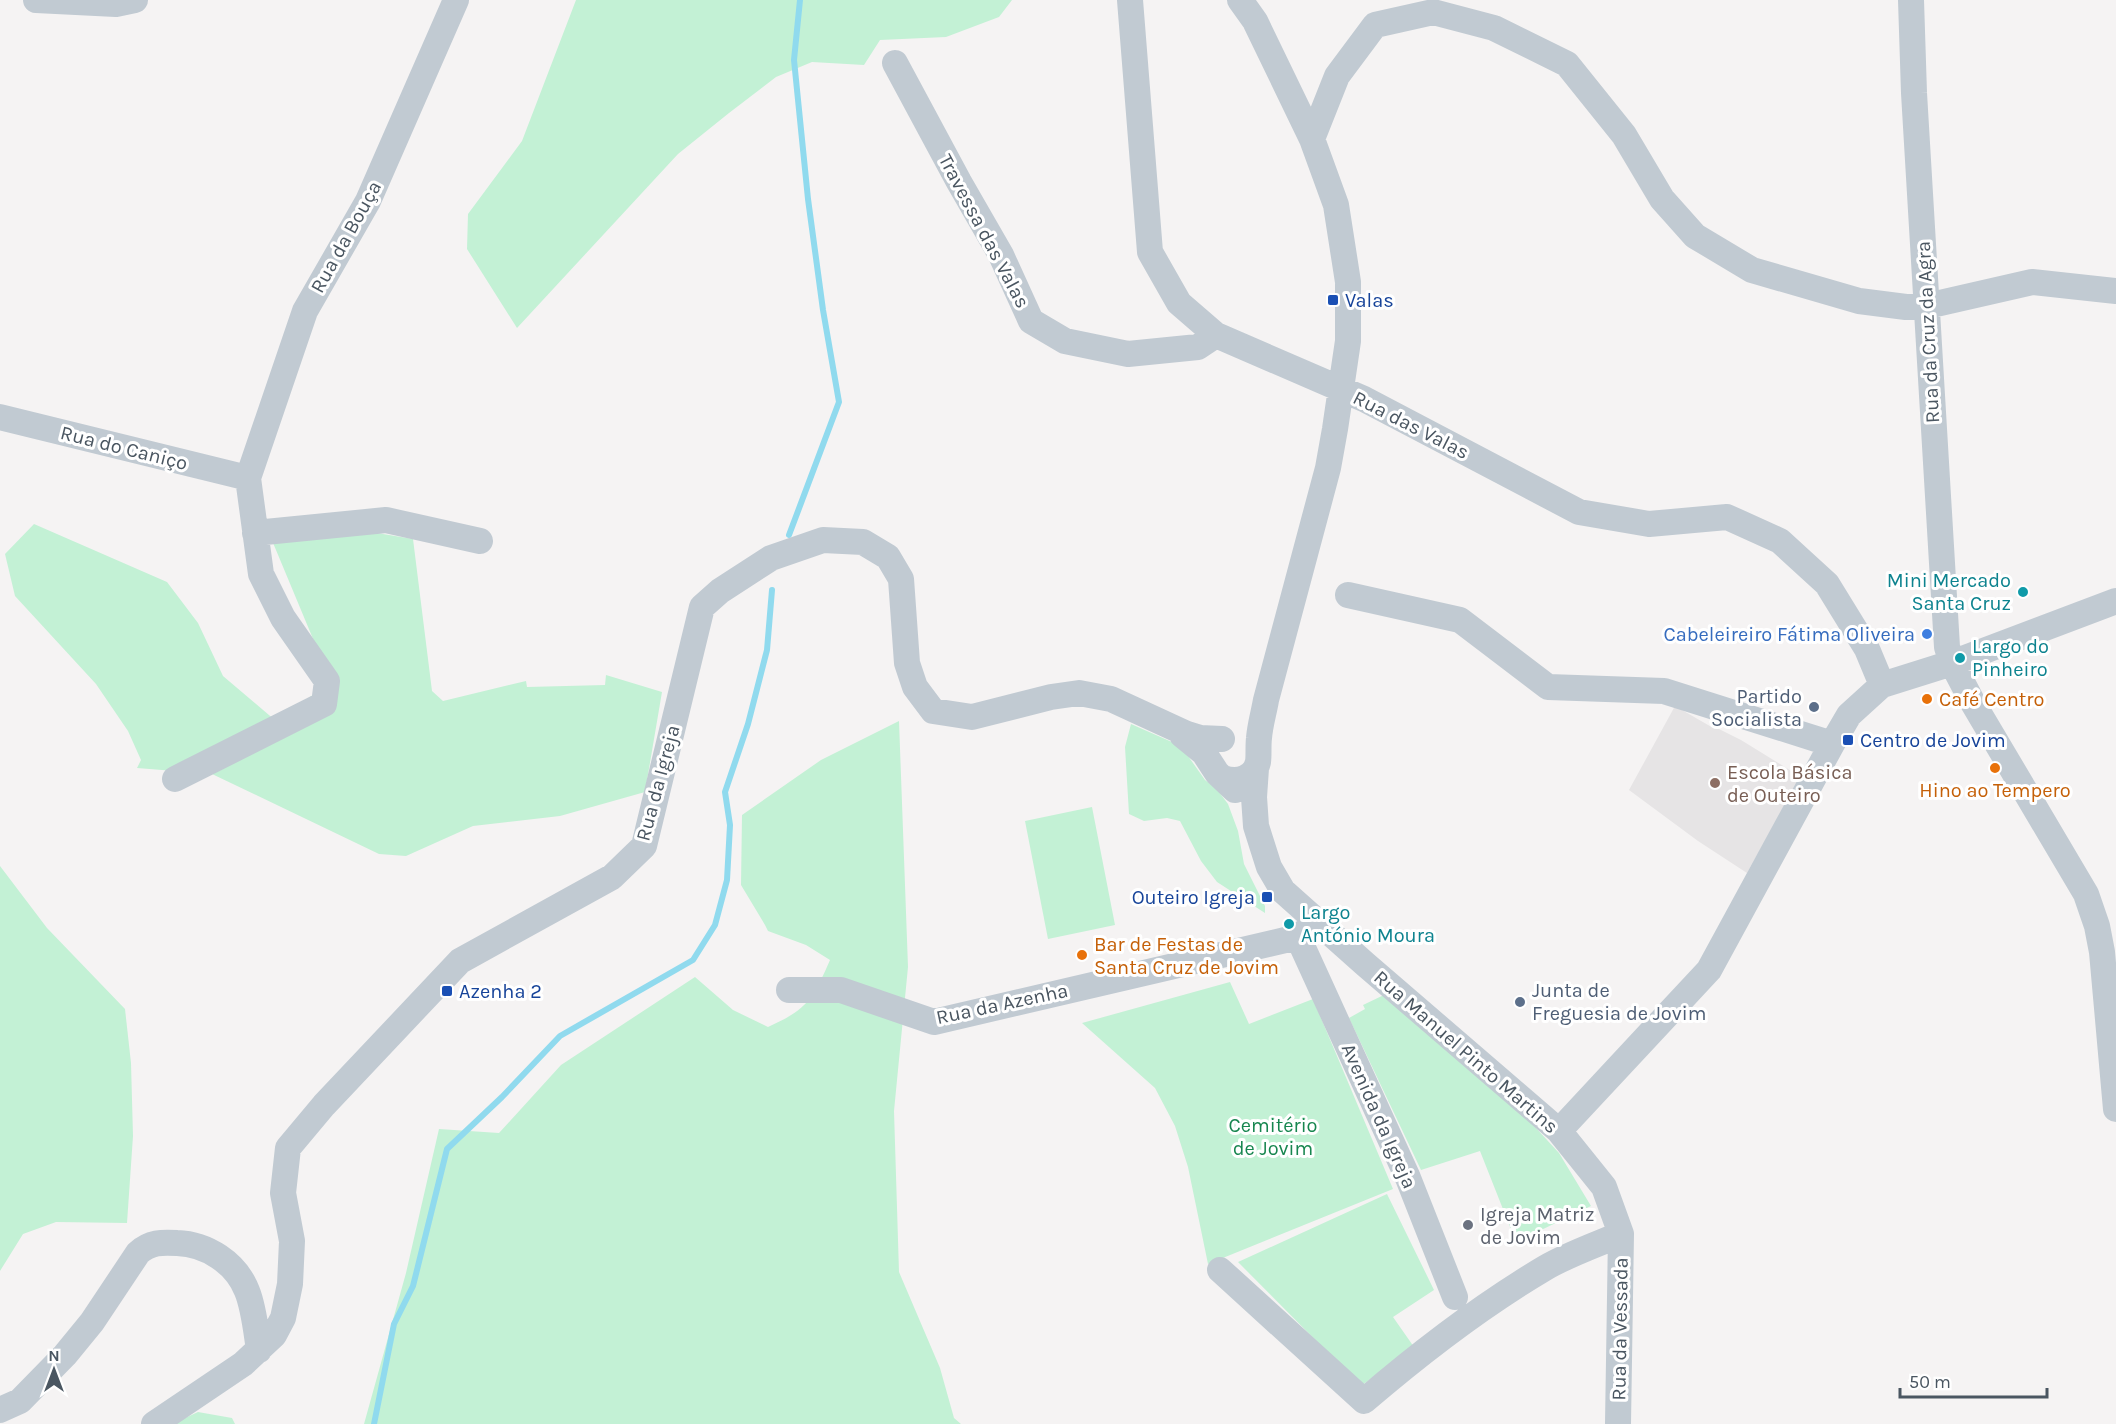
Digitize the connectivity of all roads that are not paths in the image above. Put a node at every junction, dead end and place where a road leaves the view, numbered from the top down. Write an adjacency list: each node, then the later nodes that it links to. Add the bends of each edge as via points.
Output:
1 (36, 0): 2 (street, via 116,4)
2 (135, 0)
3 (456, 0): 14 (street, Rua da Bouça, via 368,201 305,311)
4 (1130, 0): 11 (street, Rua das Valas, via 1150,252 1179,303)
5 (1240, 0): 8 (street, via 1256,21)
6 (1911, 0): 10 (street, Rua da Cruz da Agra)
7 (895, 63): 11 (street, Travessa das Valas, via 1001,255 1031,321 1065,341 1128,354 1198,347)
8 (1312, 140): 10 (street, via 1337,76 1375,25 1433,12 1474,22 1567,64 1624,135 1662,200 1695,236 1752,270 1859,301 1906,308); 12 (street, via 1336,205 1348,282 1348,341)
9 (2116, 291): 10 (street, via 2032,282)
10 (1927, 306): 19 (street, Rua da Cruz da Agra, via 1946,636)
11 (1216, 334): 12 (street, Rua das Valas)
12 (1342, 390): 20 (street, Rua das Valas, via 1579,512 1649,524 1727,517 1780,541 1827,584 1867,649); 21 (street, via 1328,468)
13 (0, 417): 14 (street, Rua do Caniço)
14 (248, 478): 15 (street)
15 (255, 533): 16 (street, via 386,520); 27 (street, via 261,574 283,618 327,681 324,705)
16 (480, 541)
17 (1347, 595): 24 (street, via 1460,620 1548,687 1664,691)
18 (2116, 601): 19 (street)
19 (1952, 663): 20 (street); 31 (street, Rua da Cruz da Agra, via 2086,894 2102,952)
20 (1882, 685): 24 (street, via 1849,715)
21 (1266, 700): 23 (street, via 1256,724); 25 (street, Rua Manuel Pinto Martins)
22 (1172, 729): 23 (street, Rua da Igreja, via 1200,738); 26 (street, Rua da Igreja, via 1196,745); 36 (street, Rua da Igreja, via 1111,699 1079,693 972,717 933,711 915,687 907,663 901,579 888,557 863,542 824,540 771,558 720,591 702,607 644,846 612,877 460,961 288,1148 283,1193 292,1241 290,1284 283,1318)
23 (1230, 737): 25 (street, via 1251,741); 26 (street, via 1213,751)
24 (1832, 744): 32 (street, via 1709,970)
25 (1257, 761): 26 (street, via 1245,779 1231,781); 28 (street, Rua Manuel Pinto Martins)
26 (1218, 772): 28 (street, Rua Manuel Pinto Martins, via 1240,798)
27 (176, 779)
28 (1256, 826): 29 (street, Rua Manuel Pinto Martins, via 1275,878)
29 (1307, 929): 30 (street, Rua da Azenha, via 934,1022 841,990); 32 (street, Rua Manuel Pinto Martins); 35 (street, Avenida da Igreja)
30 (789, 990)
31 (2116, 1109)
32 (1559, 1131): 33 (street, Rua Manuel Pinto Martins, via 1604,1187)
33 (1621, 1234): 34 (street, via 1547,1266 1413,1359 1364,1401); 39 (street, Rua da Vessada)
34 (1220, 1270)
35 (1455, 1297)
36 (259, 1350): 37 (street, via 248,1292 233,1269 220,1257 190,1243 153,1243 138,1253 92,1322 54,1368 20,1401); 38 (street, Rua da Igreja)
37 (0, 1410)
38 (154, 1424)
39 (1618, 1424)

